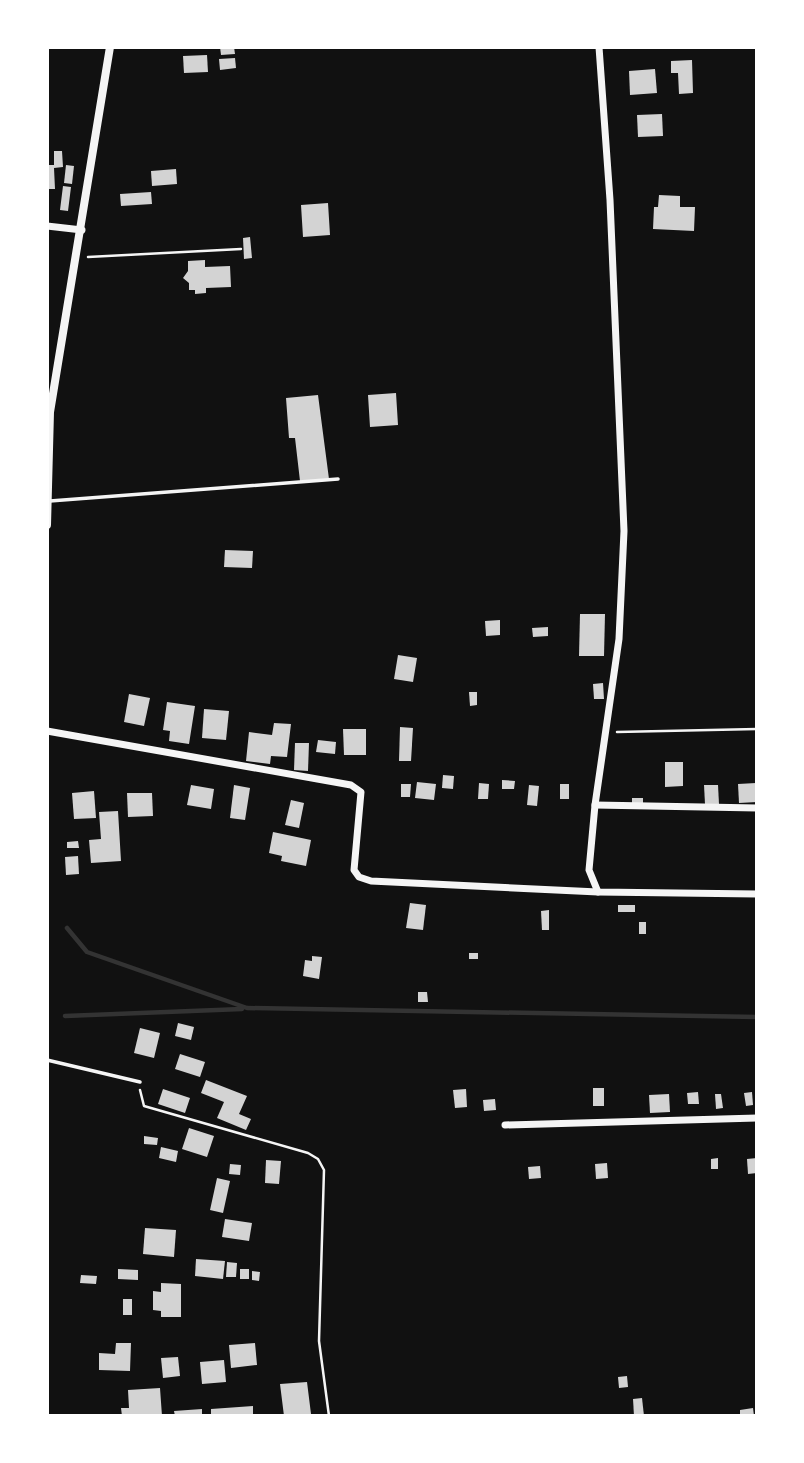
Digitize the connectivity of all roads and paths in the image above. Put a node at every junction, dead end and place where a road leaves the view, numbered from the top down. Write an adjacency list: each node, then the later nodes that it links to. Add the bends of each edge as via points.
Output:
1 (110, 47): 4 (street)
2 (599, 47): 13 (street, via 624,531 619,639)
3 (47, 226): 4 (street)
4 (82, 230): 6 (street)
5 (241, 250): 6 (path)
6 (77, 256): 7 (street)
7 (49, 412): 9 (street)
8 (338, 479): 9 (lane)
9 (48, 501): 10 (street)
10 (47, 525)
11 (757, 729): 13 (path)
12 (47, 731): 16 (street, via 351,785 361,792 354,870 371,881)
13 (606, 732): 14 (street)
14 (595, 805): 15 (street); 16 (street, via 589,870)
15 (757, 808)
16 (598, 892): 17 (street)
17 (757, 894)
18 (47, 1060): 19 (lane)
19 (139, 1082): 22 (path, via 144,1106 318,1159 324,1170 319,1341)
20 (757, 1118): 21 (street)
21 (505, 1125)
22 (330, 1416)

